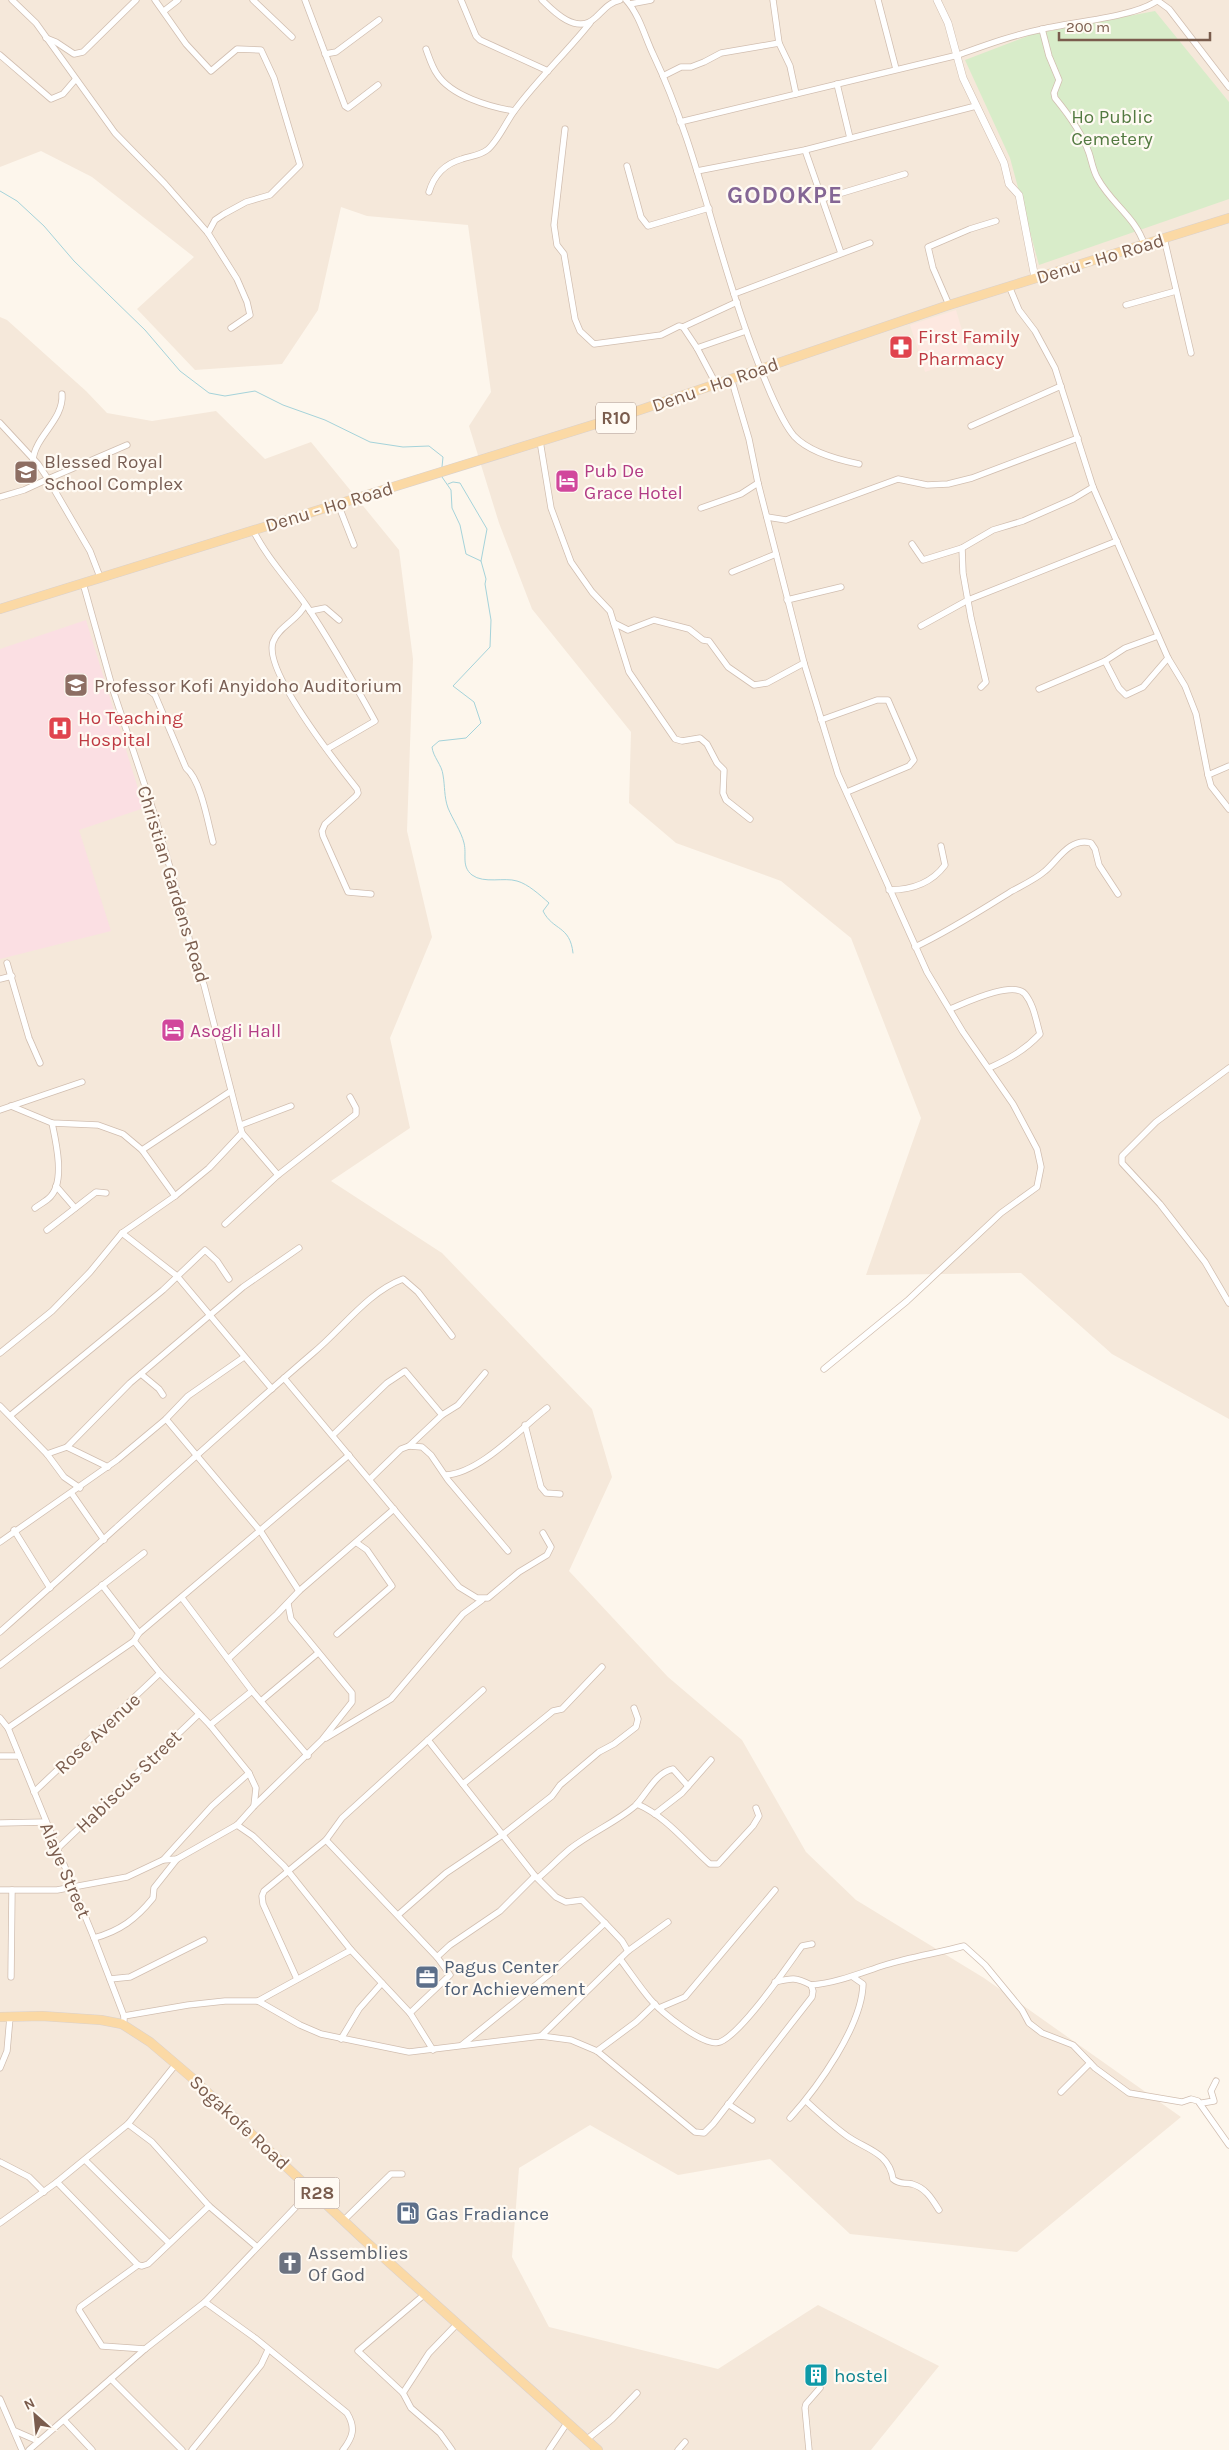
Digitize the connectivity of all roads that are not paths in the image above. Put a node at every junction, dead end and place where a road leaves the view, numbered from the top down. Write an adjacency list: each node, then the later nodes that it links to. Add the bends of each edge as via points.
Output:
1 (12, 0): 21 (street, via 29,15)
2 (136, 0): 21 (street, via 84,52 74,54)
3 (155, 0): 16 (street)
4 (178, 0): 16 (street)
5 (253, 0): 20 (street)
6 (305, 0): 24 (street)
7 (461, 0): 28 (street, via 480,40)
8 (542, 0): 18 (street, via 560,18 578,24)
9 (615, 0): 18 (street)
10 (652, 0): 15 (street)
11 (878, 0): 27 (street)
12 (937, 0): 26 (street)
13 (772, 1): 22 (street)
14 (1158, 1): 19 (street, via 1140,9); 33 (street, via 1169,9)
15 (628, 2): 29 (street)
16 (164, 11): 49 (street, via 186,44 211,70 237,49 261,50 274,78 300,165 270,195 246,202 224,214 215,220)
17 (379, 20): 24 (street, via 336,52)
18 (590, 23): 28 (street)
19 (1042, 29): 26 (street); 52 (street, via 1048,56 1059,80 1055,98 1074,122 1096,177 1135,224)
20 (292, 37)
21 (46, 38): 30 (street)
22 (779, 43): 29 (street, via 721,53); 34 (street, via 790,66)
23 (426, 49): 36 (street, via 443,82 477,102)
24 (325, 54): 32 (street, via 347,108)
25 (0, 55): 30 (street, via 51,99 63,94)
26 (958, 55): 27 (street); 35 (street, via 963,78)
27 (896, 69): 31 (street)
28 (548, 71): 36 (street)
29 (664, 76): 37 (street)
30 (75, 80): 49 (street, via 115,133)
31 (837, 84): 34 (street); 39 (street)
32 (378, 85)
33 (1229, 87)
34 (796, 94): 37 (street)
35 (976, 106): 39 (street); 54 (street, via 1004,163 1009,184 1018,195)
36 (514, 110): 44 (street, via 488,150 444,167 433,180)
37 (680, 122): 42 (street)
38 (565, 128): 61 (street, via 554,224 557,245 564,254 580,331 594,344 661,335)
39 (850, 138): 40 (street)
40 (805, 150): 42 (street); 45 (street)
41 (627, 166): 46 (street, via 640,217 648,226)
42 (697, 171): 46 (street)
43 (905, 174): 45 (street)
44 (429, 192)
45 (822, 199): 53 (street)
46 (709, 208): 57 (street)
47 (1229, 218): 50 (main road, Denu - Ho Road / R10)
48 (996, 221): 59 (street, via 928,247 933,268)
49 (208, 232): 62 (street, via 248,302 250,316)
50 (1164, 238): 52 (main road, Denu - Ho Road / R10); 56 (street)
51 (870, 243): 53 (street)
52 (1144, 244): 54 (main road, Denu - Ho Road / R10)
53 (841, 253): 57 (street)
54 (1035, 278): 55 (main road, Denu - Ho Road / R10)
55 (1009, 286): 59 (main road, Denu - Ho Road / R10); 69 (street, via 1019,310 1046,351)
56 (1176, 291): 60 (street); 65 (street)
57 (734, 294): 58 (street)
58 (736, 302): 61 (street); 63 (street)
59 (950, 305): 66 (main road, Denu - Ho Road / R10)
60 (1126, 305)
61 (683, 327): 64 (street)
62 (231, 328)
63 (746, 331): 64 (street); 66 (street)
64 (698, 348): 68 (street)
65 (1191, 352)
66 (760, 368): 67 (main road, Denu - Ho Road / R10); 77 (street, via 795,437 827,454)
67 (731, 378): 68 (main road, Denu - Ho Road / R10); 79 (street)
68 (716, 384): 74 (main road, Denu - Ho Road / R10)
69 (1061, 386): 72 (street); 73 (street)
70 (62, 394): 76 (street, via 62,404 35,450)
71 (0, 423): 76 (street)
72 (971, 426)
73 (1078, 438): 80 (street); 84 (street, via 964,480 927,485 898,479 786,520)
74 (540, 441): 82 (main road, Denu - Ho Road / R10); 101 (street, via 546,486 563,546 592,592 610,611)
75 (127, 445): 78 (street)
76 (33, 460): 78 (street)
77 (859, 464)
78 (48, 479): 81 (street); 92 (street, via 90,551)
79 (758, 483): 83 (street); 84 (street)
80 (1093, 487): 86 (street); 89 (street, via 1023,522 993,530)
81 (0, 497)
82 (338, 504): 85 (main road, Denu - Ho Road / R10); 88 (street)
83 (701, 508)
84 (767, 517): 90 (street)
85 (253, 530): 92 (main road, Denu - Ho Road / R10); 97 (street, via 273,564)
86 (1117, 541): 96 (street); 103 (street)
87 (912, 544): 89 (street, via 923,560)
88 (354, 545)
89 (962, 548): 96 (street)
90 (776, 554): 91 (street); 95 (street)
91 (732, 572)
92 (100, 577): 93 (main road, Denu - Ho Road / R10)
93 (83, 583): 98 (main road, Denu - Ho Road / R10); 108 (street, Christian Gardens Road)
94 (841, 587): 95 (street)
95 (788, 600): 106 (street)
96 (968, 600): 102 (street); 107 (street, via 986,682)
97 (305, 604): 99 (street); 111 (street, via 299,616 276,638 272,650 303,718)
98 (0, 609)
99 (310, 611): 100 (street, via 325,608); 111 (street, via 374,721)
100 (339, 620)
101 (614, 623): 106 (street, via 628,630 654,620 688,629 709,641 728,667 754,685 767,683); 116 (street, via 633,678 675,739 700,738 707,744 716,763 724,770 726,800)
102 (921, 626)
103 (1158, 636): 104 (street); 105 (street, via 1125,648)
104 (1168, 658): 105 (street, via 1144,687 1126,695); 113 (street, via 1185,686 1196,714)
105 (1105, 661): 109 (street)
106 (804, 663): 110 (street)
107 (982, 687)
108 (113, 690): 117 (street, via 140,686 155,695 186,768 192,772 197,784); 131 (street, Christian Gardens Road, via 186,922 192,955 204,985)
109 (1039, 690)
110 (821, 720): 114 (street); 114 (street, via 877,700 888,700 914,760 909,766)
111 (327, 749): 120 (street, via 358,793 325,824 322,836 348,892)
112 (1229, 766): 113 (street)
113 (1208, 775): 115 (street, via 1211,786)
114 (847, 792): 119 (street)
115 (1229, 809)
116 (750, 820)
117 (214, 842)
118 (941, 846): 119 (street, via 945,865 941,871 918,886)
119 (889, 890): 122 (street)
120 (371, 894)
121 (1118, 894): 122 (street, via 1099,865 1091,843 1080,842 1055,858 1043,873 962,924)
122 (915, 947): 126 (street)
123 (8, 963): 124 (street)
124 (12, 976): 125 (street); 127 (street, via 29,1038)
125 (0, 979)
126 (950, 1009): 128 (street); 128 (street, via 991,992 1017,988 1031,1002 1040,1034 1010,1059)
127 (40, 1063)
128 (990, 1068): 157 (street, via 1037,1149 1041,1168 1037,1187 1000,1213 907,1302)
129 (1229, 1068): 152 (street, via 1156,1122 1128,1148 1122,1156 1122,1163 1160,1204 1205,1262)
130 (82, 1082): 133 (street)
131 (231, 1090): 137 (street, Christian Gardens Road); 139 (street)
132 (350, 1097): 140 (street, via 356,1114)
133 (11, 1106): 135 (street); 136 (street)
134 (291, 1106): 137 (street)
135 (0, 1110)
136 (52, 1123): 139 (street, via 106,1128 131,1140); 141 (street, via 58,1158)
137 (241, 1125): 138 (street, Christian Gardens Road)
138 (242, 1133): 140 (street); 143 (street, via 209,1168)
139 (142, 1150): 143 (street)
140 (278, 1175): 146 (street)
141 (56, 1186): 144 (street, via 52,1196); 145 (street)
142 (106, 1193): 145 (street, via 98,1191)
143 (175, 1196): 148 (street)
144 (35, 1208)
145 (75, 1208): 147 (street)
146 (225, 1224)
147 (46, 1230)
148 (122, 1233): 150 (street); 155 (street, via 52,1311)
149 (300, 1248): 153 (street, via 244,1287)
150 (177, 1276): 151 (street, via 205,1250); 153 (street); 166 (street)
151 (229, 1279)
152 (1229, 1303)
153 (210, 1316): 156 (street); 159 (street)
154 (452, 1336): 160 (street, via 418,1292 403,1280 390,1284 364,1303 338,1333)
155 (0, 1353)
156 (244, 1357): 161 (street); 167 (street, via 188,1396)
157 (824, 1369)
158 (485, 1373): 165 (street, via 458,1405)
159 (141, 1374): 162 (street); 171 (street)
160 (284, 1378): 161 (street); 169 (street)
161 (272, 1389): 173 (street)
162 (163, 1395)
163 (0, 1406): 166 (street)
164 (547, 1408): 168 (street)
165 (442, 1415): 169 (street, via 405,1371 387,1383); 170 (street)
166 (11, 1416): 172 (street)
167 (166, 1419): 173 (street); 175 (street)
168 (525, 1426): 176 (street, via 483,1461 456,1474); 180 (street, via 541,1487 546,1493)
169 (333, 1435): 174 (street)
170 (409, 1446): 176 (street, via 422,1447); 177 (street, via 401,1449)
171 (67, 1447): 172 (street); 175 (street)
172 (47, 1454): 178 (street, via 64,1477)
173 (195, 1455): 183 (street); 185 (street)
174 (349, 1455): 177 (street); 183 (street)
175 (108, 1468): 178 (street)
176 (446, 1475): 188 (street)
177 (370, 1479): 181 (street)
178 (80, 1488): 179 (street)
179 (72, 1494): 182 (street); 185 (street)
180 (560, 1494)
181 (394, 1509): 187 (street); 194 (street, via 459,1587)
182 (14, 1530): 186 (street); 191 (street)
183 (261, 1532): 192 (street); 193 (street)
184 (543, 1533): 194 (street, via 551,1547 550,1552)
185 (104, 1540): 191 (street)
186 (0, 1542)
187 (357, 1543): 192 (street); 198 (street, via 372,1556 392,1586)
188 (508, 1552)
189 (144, 1553): 190 (street)
190 (102, 1585): 197 (street); 202 (street)
191 (50, 1588): 196 (street)
192 (299, 1591): 195 (street)
193 (182, 1598): 197 (street); 201 (street)
194 (482, 1600): 213 (street, via 462,1614 391,1699)
195 (288, 1604): 200 (street, via 291,1619); 201 (street)
196 (0, 1632)
197 (139, 1633): 199 (street)
198 (336, 1634)
199 (134, 1640): 204 (street); 212 (street)
200 (318, 1653): 207 (street); 213 (street, via 353,1697)
201 (228, 1659): 206 (street)
202 (0, 1665)
203 (602, 1667): 220 (street, via 562,1709 553,1711)
204 (160, 1673): 209 (street); 222 (street, Rose Avenue)
205 (483, 1690): 214 (street)
206 (252, 1691): 207 (street); 211 (street)
207 (261, 1701): 217 (street)
208 (634, 1708): 230 (street, via 638,1719 636,1727 600,1752)
209 (199, 1714): 211 (street); 232 (street, Habiscus Street)
210 (0, 1718): 212 (street, Alaye Street)
211 (210, 1725): 219 (street)
212 (8, 1728): 216 (street, Alaye Street)
213 (322, 1740): 217 (street)
214 (428, 1740): 220 (street); 231 (street, via 342,1818)
215 (0, 1756): 216 (street)
216 (19, 1756): 222 (street, Alaye Street)
217 (308, 1756): 224 (street)
218 (711, 1760): 221 (street)
219 (249, 1774): 224 (street, via 256,1788); 233 (street, via 212,1806)
220 (463, 1784): 230 (street)
221 (688, 1786): 223 (street, via 673,1769 666,1770); 226 (street)
222 (34, 1792): 227 (street, Alaye Street)
223 (636, 1804): 226 (street); 236 (street, via 570,1849)
224 (254, 1806): 229 (street)
225 (756, 1808): 226 (street, via 759,1816 753,1826 718,1864 710,1864 678,1831)
226 (655, 1814)
227 (46, 1822): 228 (street); 232 (street, Alaye Street)
228 (0, 1823)
229 (237, 1825): 234 (street); 235 (street, via 253,1836)
230 (502, 1836): 236 (street); 241 (street, via 446,1874)
231 (326, 1840): 235 (street); 241 (street)
232 (57, 1849): 237 (street, Alaye Street)
233 (163, 1860): 234 (street); 237 (street, via 128,1877)
234 (177, 1860): 244 (street, via 154,1888 153,1898 127,1925)
235 (289, 1872): 247 (street); 254 (street, via 262,1896)
236 (537, 1877): 243 (street, via 556,1897 566,1902 582,1900); 249 (street, via 500,1911 450,1944)
237 (73, 1888): 239 (street); 244 (street, Alaye Street)
238 (0, 1890): 239 (street)
239 (12, 1890): 252 (street)
240 (775, 1890): 259 (street, via 685,1997)
241 (398, 1915): 249 (street)
242 (668, 1922): 248 (street)
243 (605, 1923): 248 (street); 266 (street, via 552,1972)
244 (94, 1938): 253 (street, Alaye Street)
245 (204, 1940): 253 (street, via 130,1977)
246 (812, 1944): 255 (street, via 802,1946)
247 (351, 1950): 254 (street); 256 (street)
248 (628, 1951): 250 (street)
249 (437, 1957): 260 (street, via 450,1976)
250 (620, 1959): 259 (street); 264 (street)
251 (853, 1977): 257 (street); 269 (street, via 885,1965 964,1946 985,1965 1029,2023 1042,2033 1074,2044); 274 (street, via 863,1984 860,2010)
252 (11, 1978)
253 (110, 1979): 263 (street, Alaye Street)
254 (297, 1980): 258 (street)
255 (775, 1982): 257 (street, via 794,1977); 259 (street, via 744,2021 718,2043 710,2043 684,2028)
256 (382, 1983): 260 (street); 265 (street)
257 (811, 1984): 275 (street, via 812,1997)
258 (258, 2001): 263 (street, via 188,2005); 265 (street, via 300,2025)
259 (657, 2006): 268 (street)
260 (410, 2013): 267 (street)
261 (10, 2016): 262 (main road, Sogakofe Road / R28); 263 (main road, Sogakofe Road / R28); 271 (street, via 8,2051)
262 (0, 2017)
263 (123, 2020): 270 (main road, Sogakofe Road / R28)
264 (541, 2036): 266 (street); 268 (street, via 571,2040)
265 (341, 2038): 267 (street, via 409,2052)
266 (460, 2046): 267 (street)
267 (432, 2050)
268 (597, 2051): 275 (street, via 695,2132 704,2133)
269 (1090, 2063): 273 (street); 276 (street, via 1129,2093 1182,2102 1191,2099)
270 (176, 2064): 279 (street); 285 (main road, Sogakofe Road / R28)
271 (0, 2068)
272 (1216, 2081): 276 (street, via 1211,2092 1214,2101)
273 (1061, 2092)
274 (806, 2101): 277 (street); 288 (street, via 849,2137 871,2148 891,2169 893,2179 899,2184 911,2184 925,2190)
275 (728, 2104): 278 (street)
276 (1202, 2104): 280 (street)
277 (790, 2118)
278 (752, 2120)
279 (128, 2124): 281 (street); 287 (street, via 152,2142)
280 (1229, 2145)
281 (85, 2160): 284 (street); 291 (street)
282 (0, 2162): 286 (street, via 29,2177)
283 (402, 2174): 289 (street, via 391,2174)
284 (57, 2182): 286 (street); 293 (street)
285 (313, 2189): 289 (main road, Sogakofe Road / R28); 292 (street)
286 (44, 2192): 290 (street)
287 (209, 2206): 291 (street); 292 (street)
288 (940, 2210)
289 (344, 2220): 294 (main road, Sogakofe Road / R28)
290 (0, 2222)
291 (169, 2243): 293 (street, via 148,2264)
292 (257, 2247): 295 (street)
293 (138, 2265): 297 (street, via 79,2310 102,2346)
294 (425, 2294): 296 (main road, Sogakofe Road / R28); 301 (street, via 358,2351)
295 (205, 2302): 297 (street); 298 (street)
296 (457, 2324): 301 (street, via 434,2348); 305 (main road, Sogakofe Road / R28)
297 (145, 2349): 299 (street)
298 (268, 2350): 314 (street, via 261,2365); 315 (street, via 347,2413 353,2424 352,2438)
299 (111, 2379): 304 (street); 313 (street)
300 (820, 2388): 320 (street, via 805,2408)
301 (403, 2393): 316 (street, via 411,2408 440,2434)
302 (637, 2393): 307 (street)
303 (0, 2399): 306 (street)
304 (64, 2420): 308 (street); 312 (street)
305 (567, 2423): 307 (main road, Sogakofe Road / R28); 317 (street)
306 (15, 2431): 308 (street); 310 (street)
307 (586, 2440): 318 (main road, Sogakofe Road / R28)
308 (38, 2442): 311 (street)
309 (685, 2442): 319 (street)
310 (22, 2450)
311 (29, 2450)
312 (92, 2450)
313 (182, 2450)
314 (192, 2450)
315 (344, 2450)
316 (452, 2450)
317 (549, 2450)
318 (598, 2450)
319 (678, 2450)
320 (809, 2450)

